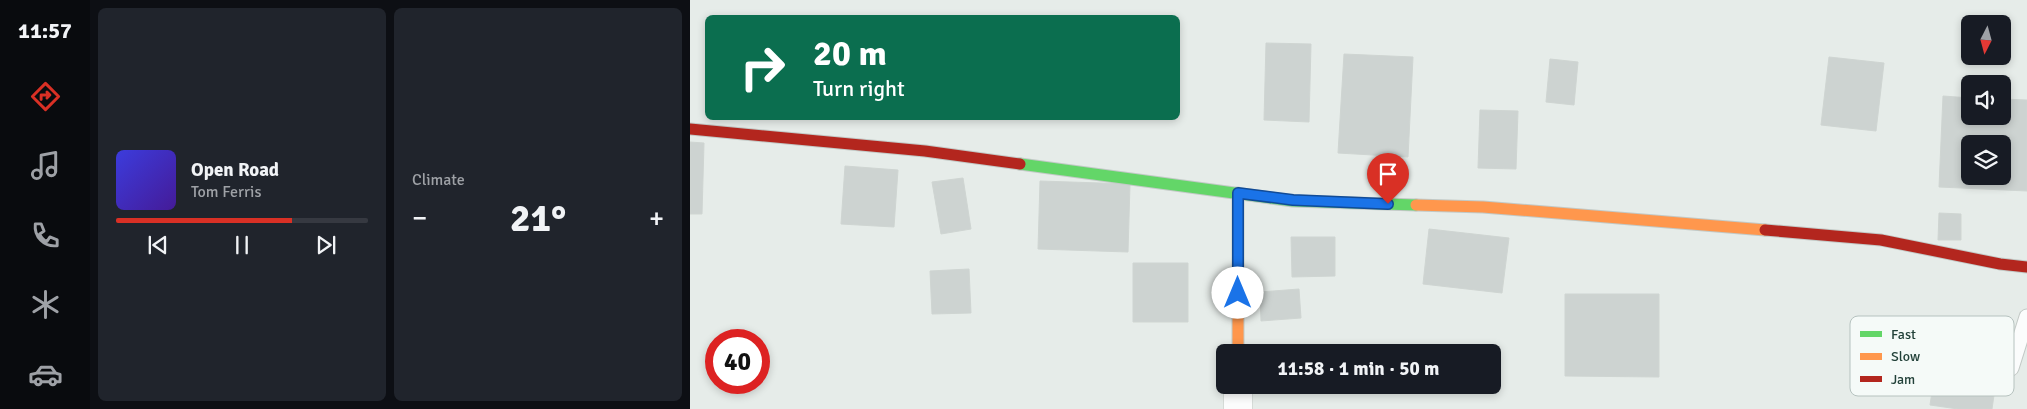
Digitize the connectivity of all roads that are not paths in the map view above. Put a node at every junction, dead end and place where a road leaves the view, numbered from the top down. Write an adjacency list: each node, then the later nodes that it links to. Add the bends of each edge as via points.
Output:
1 (690, 129): 2 (street, via 925,151)
2 (1238, 193): 3 (street, via 1293,200 1484,207 1881,240); 5 (street)
3 (2027, 267)
4 (2027, 317): 6 (lane)
5 (1238, 344)
6 (2014, 358)
7 (1238, 394): 8 (street)
8 (1238, 409)

